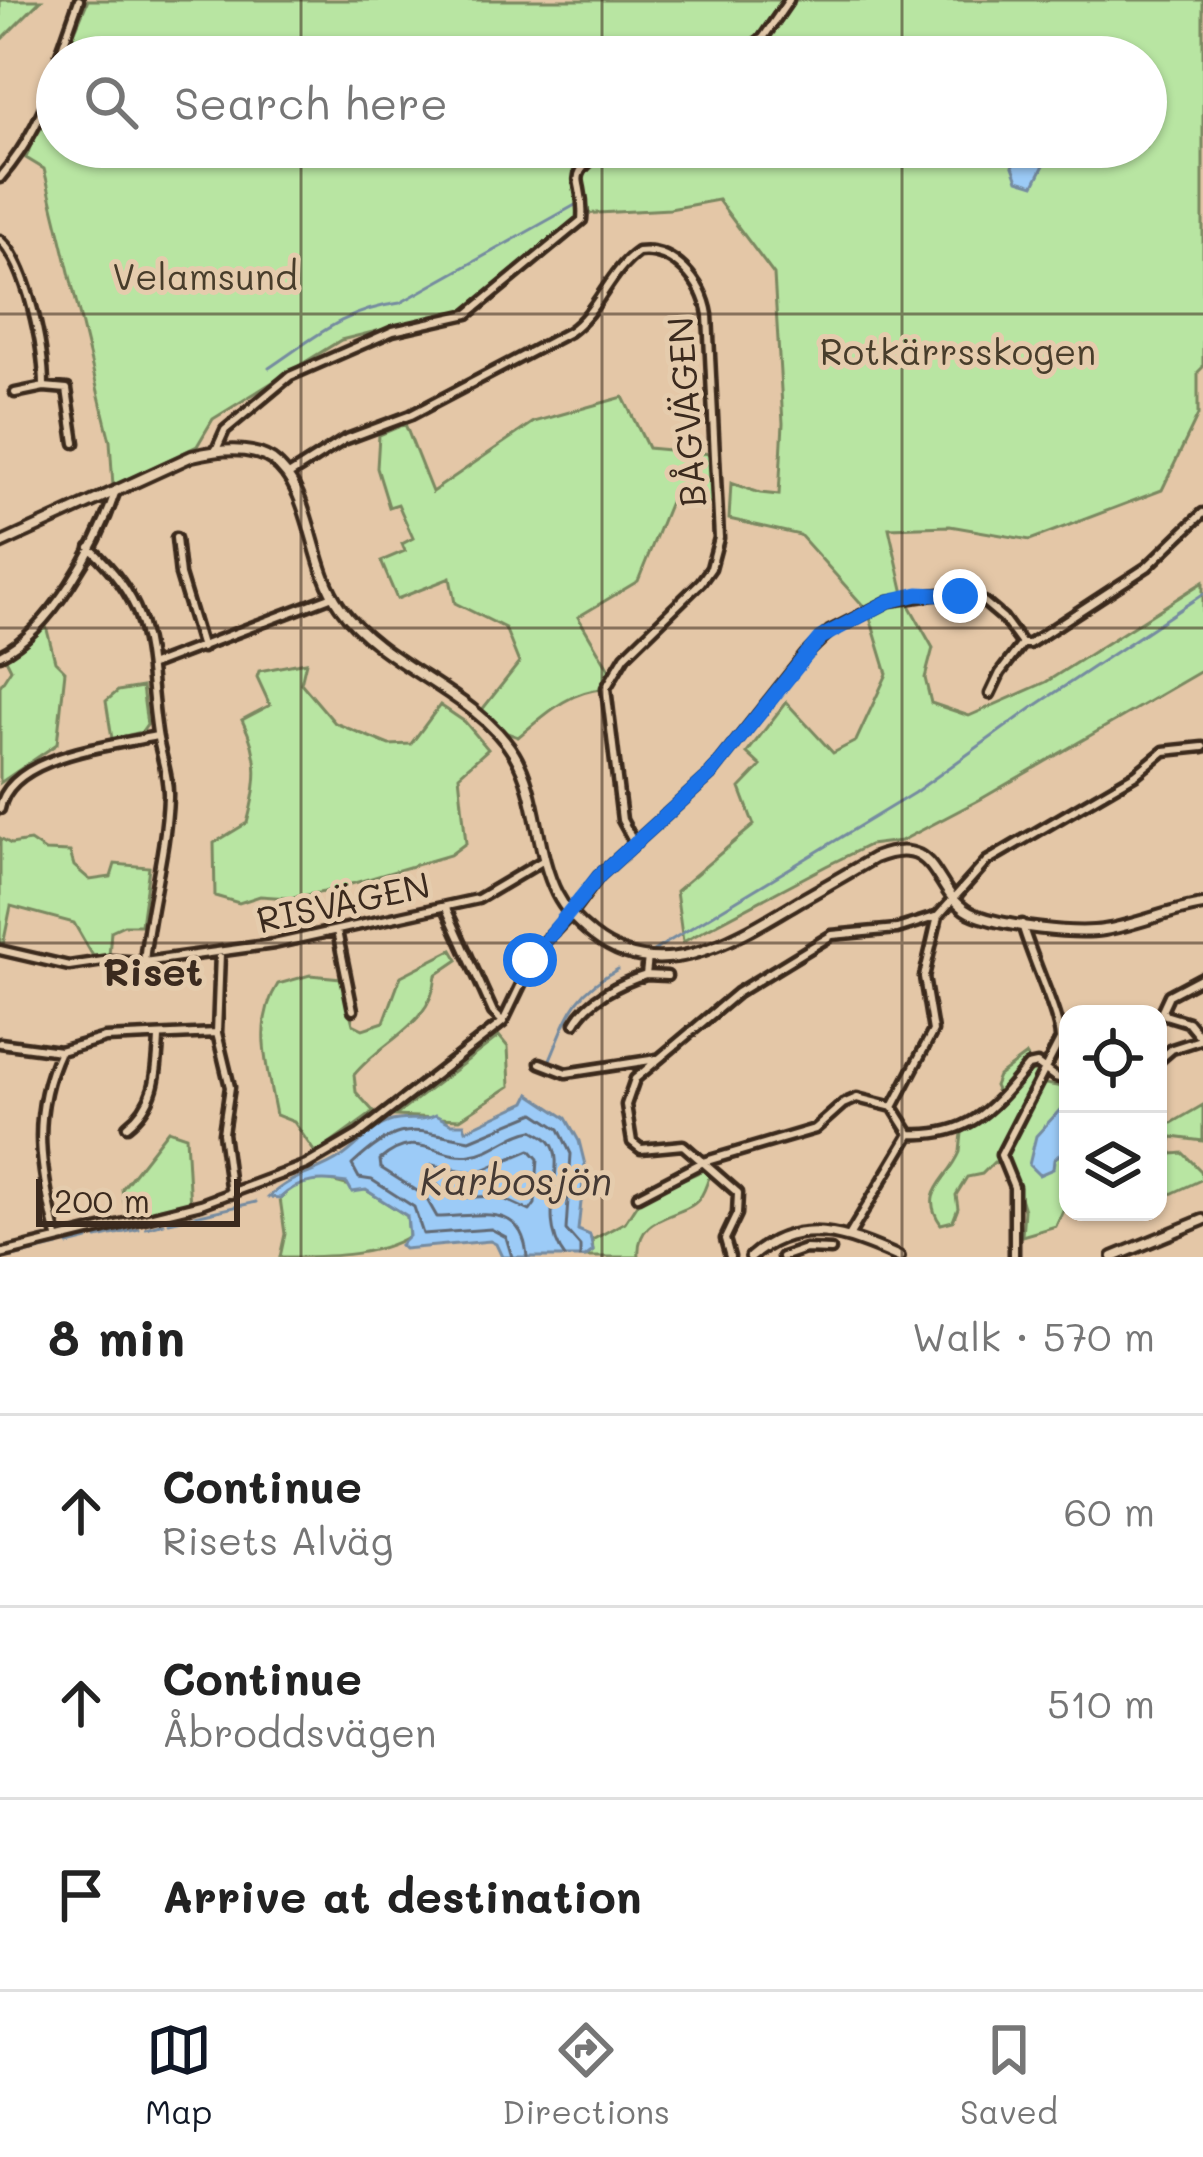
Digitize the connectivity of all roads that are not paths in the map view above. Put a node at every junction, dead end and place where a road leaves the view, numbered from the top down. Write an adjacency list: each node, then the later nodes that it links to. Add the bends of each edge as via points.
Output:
1 (79, 0): 3 (street)
2 (789, 0): 4 (street)
3 (66, 36)
4 (764, 36)
5 (36, 124): 7 (street)
6 (581, 168): 12 (street, via 582,220 468,314 393,331 290,376 225,430)
7 (0, 178)
8 (0, 239): 9 (street, via 41,342)
9 (44, 386): 10 (street); 11 (street, via 67,389)
10 (15, 392)
11 (75, 443)
12 (216, 450): 13 (street, via 261,455); 14 (street)
13 (287, 476): 19 (street); 28 (street, BÅGVÄGEN, via 344,440 411,415 569,332 638,252 662,255 687,272 708,315 719,538 701,582 625,656 606,688 622,820)
14 (116, 493): 17 (street); 18 (street)
15 (1203, 513): 20 (street, via 1147,567)
16 (176, 538): 21 (street)
17 (0, 544)
18 (90, 548): 22 (street, via 40,625); 23 (street, via 136,601)
19 (333, 596): 21 (street); 29 (street, via 371,638 512,751)
20 (1022, 644): 24 (street); 28 (street, via 994,609 960,596 918,594 864,611 820,638 710,775)
21 (202, 648): 23 (street)
22 (0, 655)
23 (152, 665): 25 (street)
24 (990, 694)
25 (158, 735): 27 (street, via 70,753 17,779); 40 (street, via 168,793)
26 (1203, 746): 30 (street, via 1165,751 986,861)
27 (0, 809)
28 (634, 842): 33 (street)
29 (544, 860): 32 (street, RISVÄGEN, via 488,896); 33 (street)
30 (956, 900): 34 (street); 35 (street, via 976,916); 39 (street, via 930,862 885,854 722,946 684,958)
31 (1203, 906): 35 (street, via 1095,931)
32 (446, 908): 36 (street, RISVÄGEN); 45 (street)
33 (571, 914): 39 (street, via 609,946); 45 (street, via 530,960)
34 (938, 916): 53 (street, via 832,935 737,993); 57 (street, via 924,977 933,1031)
35 (1022, 924): 55 (street, via 1061,1029)
36 (337, 931): 38 (street, RISVÄGEN); 44 (street)
37 (0, 950): 40 (street, RISVÄGEN, via 56,965)
38 (220, 953): 40 (street, RISVÄGEN); 47 (street)
39 (648, 957): 41 (street)
40 (144, 962)
41 (646, 975): 42 (street); 46 (street, via 603,995)
42 (667, 976)
43 (1203, 977): 49 (street, via 1169,995 1162,1010)
44 (353, 1010)
45 (503, 1022): 61 (street, via 327,1155)
46 (575, 1023)
47 (217, 1033): 48 (street); 61 (street, via 230,1087 223,1133)
48 (159, 1037): 51 (street, via 91,1040); 58 (street, via 154,1090)
49 (1203, 1039): 52 (street)
50 (0, 1043): 51 (street)
51 (60, 1051): 65 (street, via 39,1135)
52 (1167, 1053)
53 (661, 1059): 54 (street, via 566,1073); 60 (street, via 630,1086 629,1136 641,1148 683,1145)
54 (539, 1063)
55 (1046, 1070): 56 (street); 59 (street, via 1028,1066 975,1122 953,1133); 68 (street, via 1001,1155 1015,1186)
56 (1059, 1076)
57 (892, 1107): 59 (street); 60 (street, via 857,1098 806,1133)
58 (127, 1126)
59 (910, 1134): 64 (street)
60 (703, 1162): 62 (street); 69 (street, via 738,1193 725,1239)
61 (231, 1194): 65 (street)
62 (638, 1196)
63 (1203, 1220): 73 (street)
64 (849, 1236): 70 (street, via 792,1233); 72 (street)
65 (57, 1239): 67 (street)
66 (831, 1250): 71 (street)
67 (0, 1254)
68 (1014, 1255)
69 (730, 1257)
70 (751, 1257)
71 (782, 1257)
72 (899, 1257)
73 (1113, 1257)

